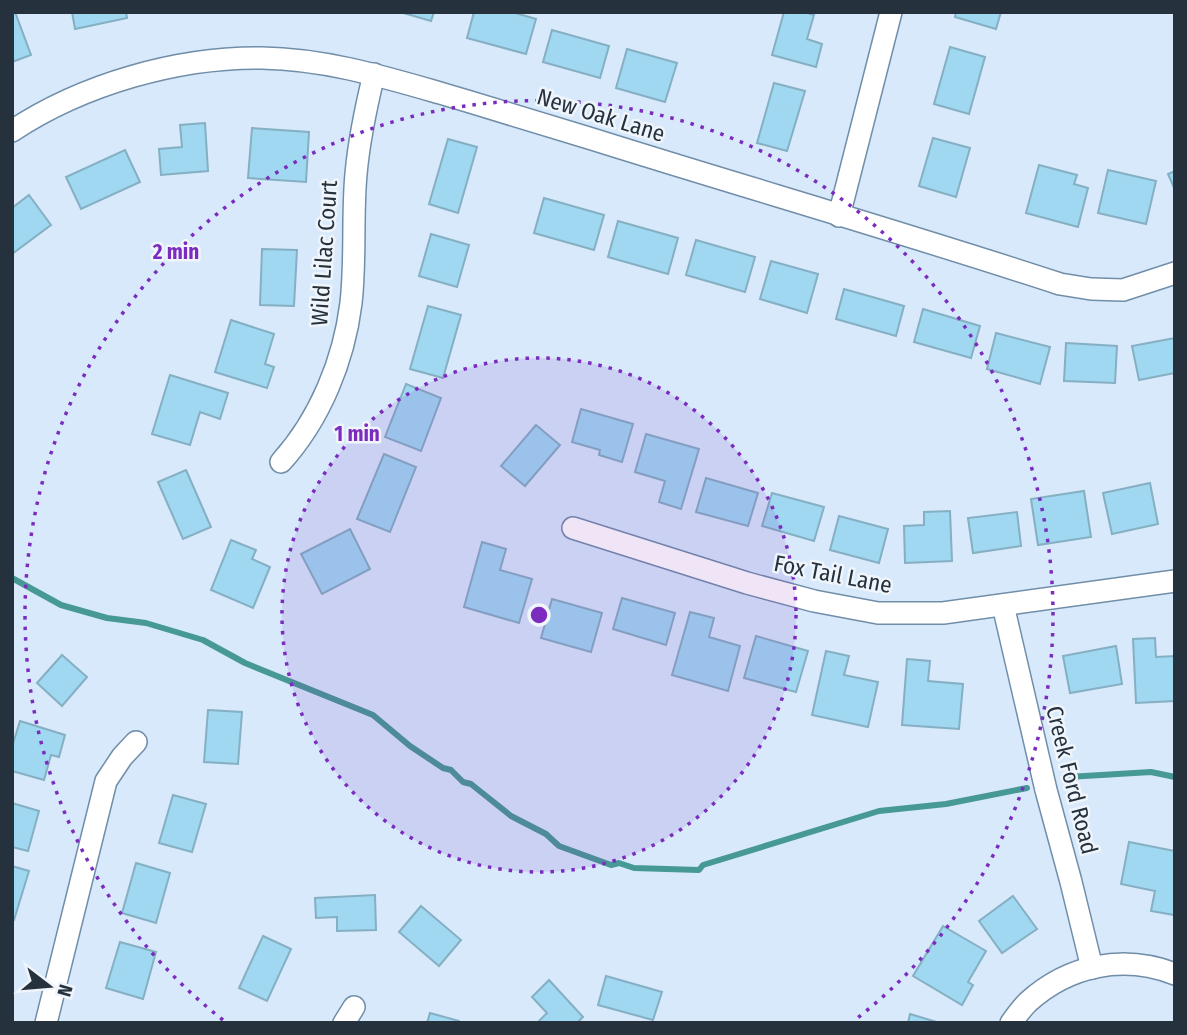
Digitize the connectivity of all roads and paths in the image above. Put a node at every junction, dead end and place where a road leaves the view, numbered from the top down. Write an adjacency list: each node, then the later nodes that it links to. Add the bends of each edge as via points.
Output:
1 (891, 12): 4 (street)
2 (374, 74): 3 (street, New Oak Lane, via 262,58 207,62 108,84 61,103); 4 (street, New Oak Lane); 6 (street, Wild Lilac Court, via 356,165 351,302 345,336 307,430)
3 (12, 131)
4 (839, 216): 5 (street, New Oak Lane, via 1060,284 1123,290)
5 (1175, 273)
6 (281, 462)
7 (573, 528): 9 (street, Fox Tail Lane, via 747,583 878,613 943,613)
8 (1175, 581): 9 (street, Fox Tail Lane)
9 (1003, 605): 11 (street, Creek Ford Road)
10 (136, 742): 13 (street, via 106,781)
11 (1091, 968): 12 (street, via 1124,964); 14 (street, via 1058,980 1027,1003)
12 (1175, 974)
13 (46, 1023)
14 (1011, 1023)

